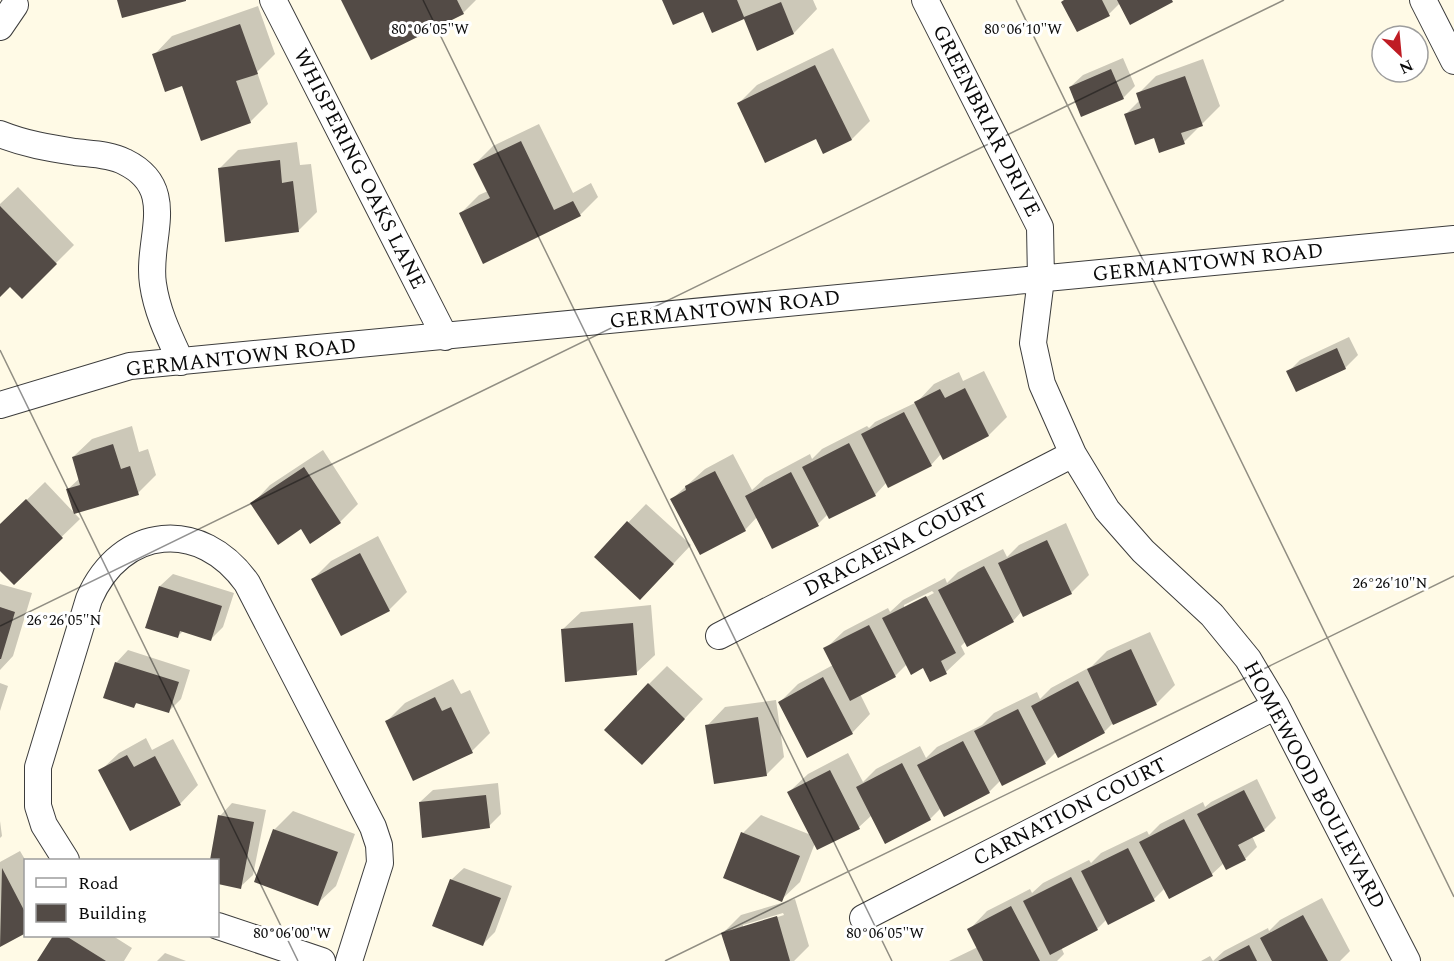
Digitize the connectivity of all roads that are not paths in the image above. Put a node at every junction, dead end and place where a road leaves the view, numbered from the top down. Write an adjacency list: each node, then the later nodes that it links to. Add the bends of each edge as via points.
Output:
1 (273, 0): 10 (street, WHISPERING OAKS LANE)
2 (925, 0): 9 (street, GREENBRIAR DRIVE, via 1040,227)
3 (1423, 0): 6 (street)
4 (15, 6): 5 (street)
5 (0, 27)
6 (1452, 51)
7 (0, 134): 11 (street, via 20,142 124,161 140,171 152,186 159,223 154,242 153,282 162,320)
8 (1454, 239): 9 (street, GERMANTOWN ROAD)
9 (1041, 279): 10 (street, GERMANTOWN ROAD); 13 (street, HOMEWOOD BOULEVARD, via 1033,343 1042,384)
10 (445, 337): 11 (street, GERMANTOWN ROAD)
11 (181, 362): 12 (street, GERMANTOWN ROAD, via 130,366)
12 (0, 405)
13 (1073, 454): 14 (street, DRACAENA COURT); 15 (street, HOMEWOOD BOULEVARD, via 1107,510 1143,551 1212,615 1248,658)
14 (719, 636)
15 (1276, 706): 17 (street, CARNATION COURT); 21 (street, HOMEWOOD BOULEVARD)
16 (65, 859): 20 (street, via 44,825 38,806 38,767 89,598 109,565 142,543 184,538 203,544 236,566 247,583 373,826 380,863)
17 (863, 918)
18 (219, 926): 19 (street)
19 (322, 961)
20 (350, 961)
21 (1407, 961)

